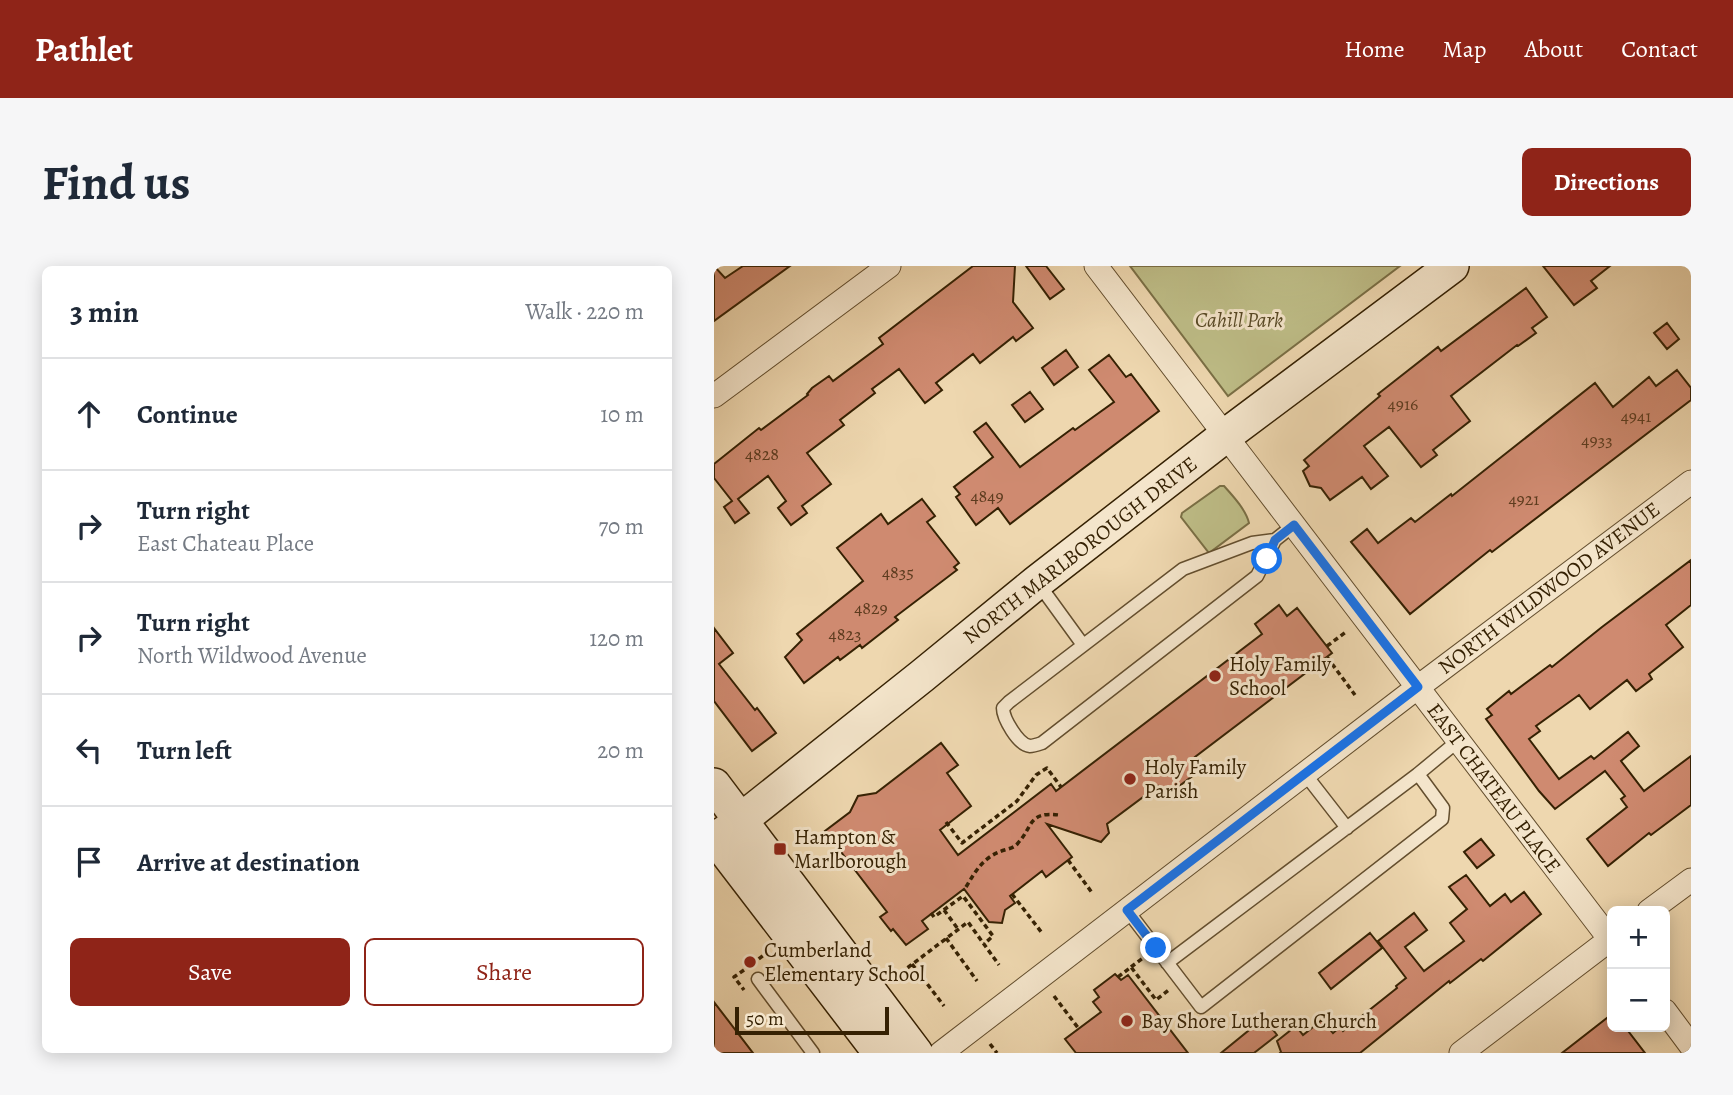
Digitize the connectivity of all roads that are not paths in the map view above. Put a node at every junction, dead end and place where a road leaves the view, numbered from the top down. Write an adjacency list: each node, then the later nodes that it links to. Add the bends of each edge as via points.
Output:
1 (889, 266): 4 (street)
2 (1096, 266): 5 (street, EAST CHATEAU PLACE)
3 (1452, 266): 5 (street, NORTH MARLBOROUGH DRIVE)
4 (714, 396)
5 (1225, 436): 7 (street, EAST CHATEAU PLACE); 9 (street, NORTH MARLBOROUGH DRIVE)
6 (1691, 482): 11 (street, NORTH WILDWOOD AVENUE)
7 (1294, 525): 8 (lane); 11 (street, EAST CHATEAU PLACE)
8 (1275, 540): 10 (lane, via 1252,542 1183,569); 10 (lane, via 1256,576 1042,743 1022,744 1003,717 1003,708)
9 (1037, 582): 10 (lane); 17 (street, NORTH MARLBOROUGH DRIVE)
10 (1083, 645)
11 (1418, 687): 12 (street, EAST CHATEAU PLACE); 13 (street, NORTH WILDWOOD AVENUE)
12 (1458, 741): 14 (lane); 21 (street, EAST CHATEAU PLACE)
13 (1305, 774): 16 (lane); 20 (street, NORTH WILDWOOD AVENUE)
14 (1418, 774): 16 (lane); 23 (lane, via 1443,808 1442,819 1201,1007)
15 (714, 785): 17 (street)
16 (1347, 828): 23 (lane)
17 (721, 834): 28 (street); 29 (street)
18 (1691, 880): 19 (street)
19 (1656, 906)
20 (1127, 910): 23 (lane); 30 (street, NORTH WILDWOOD AVENUE)
21 (1607, 934)
22 (1607, 944): 31 (street)
23 (1167, 963)
24 (758, 979): 27 (lane)
25 (1670, 1018): 26 (street)
26 (1691, 1046)
27 (813, 1053)
28 (880, 1053)
29 (916, 1053)
30 (941, 1053)
31 (1461, 1053)

